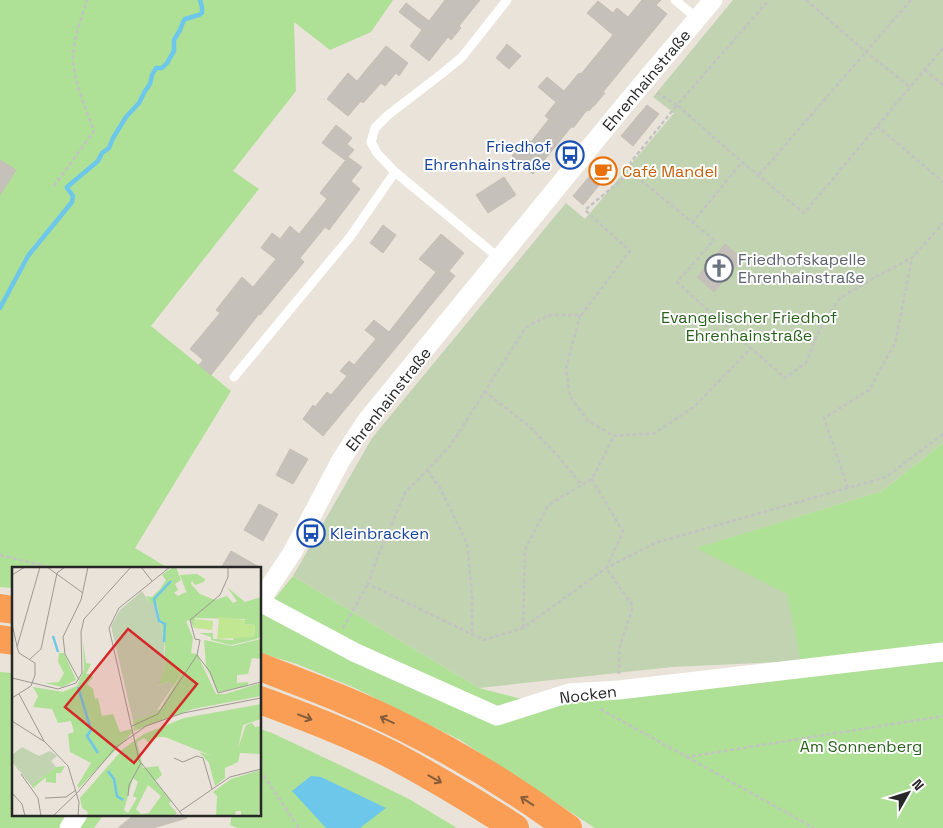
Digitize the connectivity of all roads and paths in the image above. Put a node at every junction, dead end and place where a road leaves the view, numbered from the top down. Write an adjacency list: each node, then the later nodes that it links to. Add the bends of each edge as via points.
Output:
1 (87, 0): 22 (path, via 73,55 75,75 94,131)
2 (507, 0): 18 (lane, via 462,56 375,128 371,142)
3 (674, 0): 8 (lane, Ehrenhainstraße)
4 (713, 0): 8 (street, Ehrenhainstraße)
5 (769, 0): 15 (path)
6 (806, 0): 10 (path)
7 (911, 0): 10 (path)
8 (698, 19): 12 (street, Ehrenhainstraße)
9 (943, 48): 11 (path)
10 (866, 52): 14 (path); 20 (path)
11 (925, 70): 13 (path); 14 (path)
12 (642, 84): 15 (path); 25 (street, Ehrenhainstraße)
13 (943, 85)
14 (910, 87): 16 (path)
15 (677, 105): 17 (path); 19 (path, via 631,162)
16 (877, 126): 20 (path, via 804,213); 21 (path)
17 (742, 162): 20 (path); 23 (path)
18 (395, 172): 25 (lane); 29 (lane, via 350,237)
19 (631, 172): 23 (path); 27 (path, via 586,210 630,251)
20 (759, 175)
21 (943, 182)
22 (54, 186)
23 (692, 223): 28 (path, via 714,240 677,282)
24 (943, 223): 26 (path)
25 (499, 258): 41 (street, Ehrenhainstraße, via 367,420 341,460 292,553)
26 (912, 258): 28 (path, via 840,298 818,330 806,363 785,378); 36 (path, via 896,343 869,390 824,418)
27 (580, 314): 30 (path, via 550,315 526,327); 32 (path, via 566,369 570,396 587,420)
28 (751, 348): 32 (path, via 694,406 655,433)
29 (234, 377)
30 (484, 392): 33 (path, via 450,446); 35 (path, via 530,427)
31 (943, 434): 36 (path, via 886,476)
32 (614, 436): 34 (path)
33 (427, 470): 40 (path, via 405,493); 44 (path, via 440,488 467,543)
34 (592, 479): 35 (path); 39 (path, via 623,532)
35 (582, 485): 43 (path, via 548,505 525,550)
36 (848, 488): 39 (path, via 655,543)
37 (0, 555): 38 (path)
38 (48, 567)
39 (606, 568): 43 (path); 48 (path, via 633,606 618,650)
40 (368, 584): 44 (path); 45 (path)
41 (261, 600)
42 (261, 602): 45 (street, Nocken)
43 (523, 628): 44 (path, via 484,640)
44 (472, 634)
45 (335, 642): 49 (street, Nocken, via 497,716)
46 (943, 652): 48 (street, Nocken)
47 (261, 667): 58 (highway, one-way to 47, via 473,765 404,728 342,699)
48 (619, 690): 49 (street, Nocken)
49 (570, 692): 52 (path)
50 (261, 700): 57 (highway, one-way to 57, via 331,727 392,756 461,793)
51 (943, 716): 52 (path)
52 (687, 756): 59 (path)
53 (261, 771): 56 (path)
54 (77, 816): 55 (street)
55 (69, 828)
56 (299, 828)
57 (515, 828)
58 (568, 828)
59 (814, 828)

